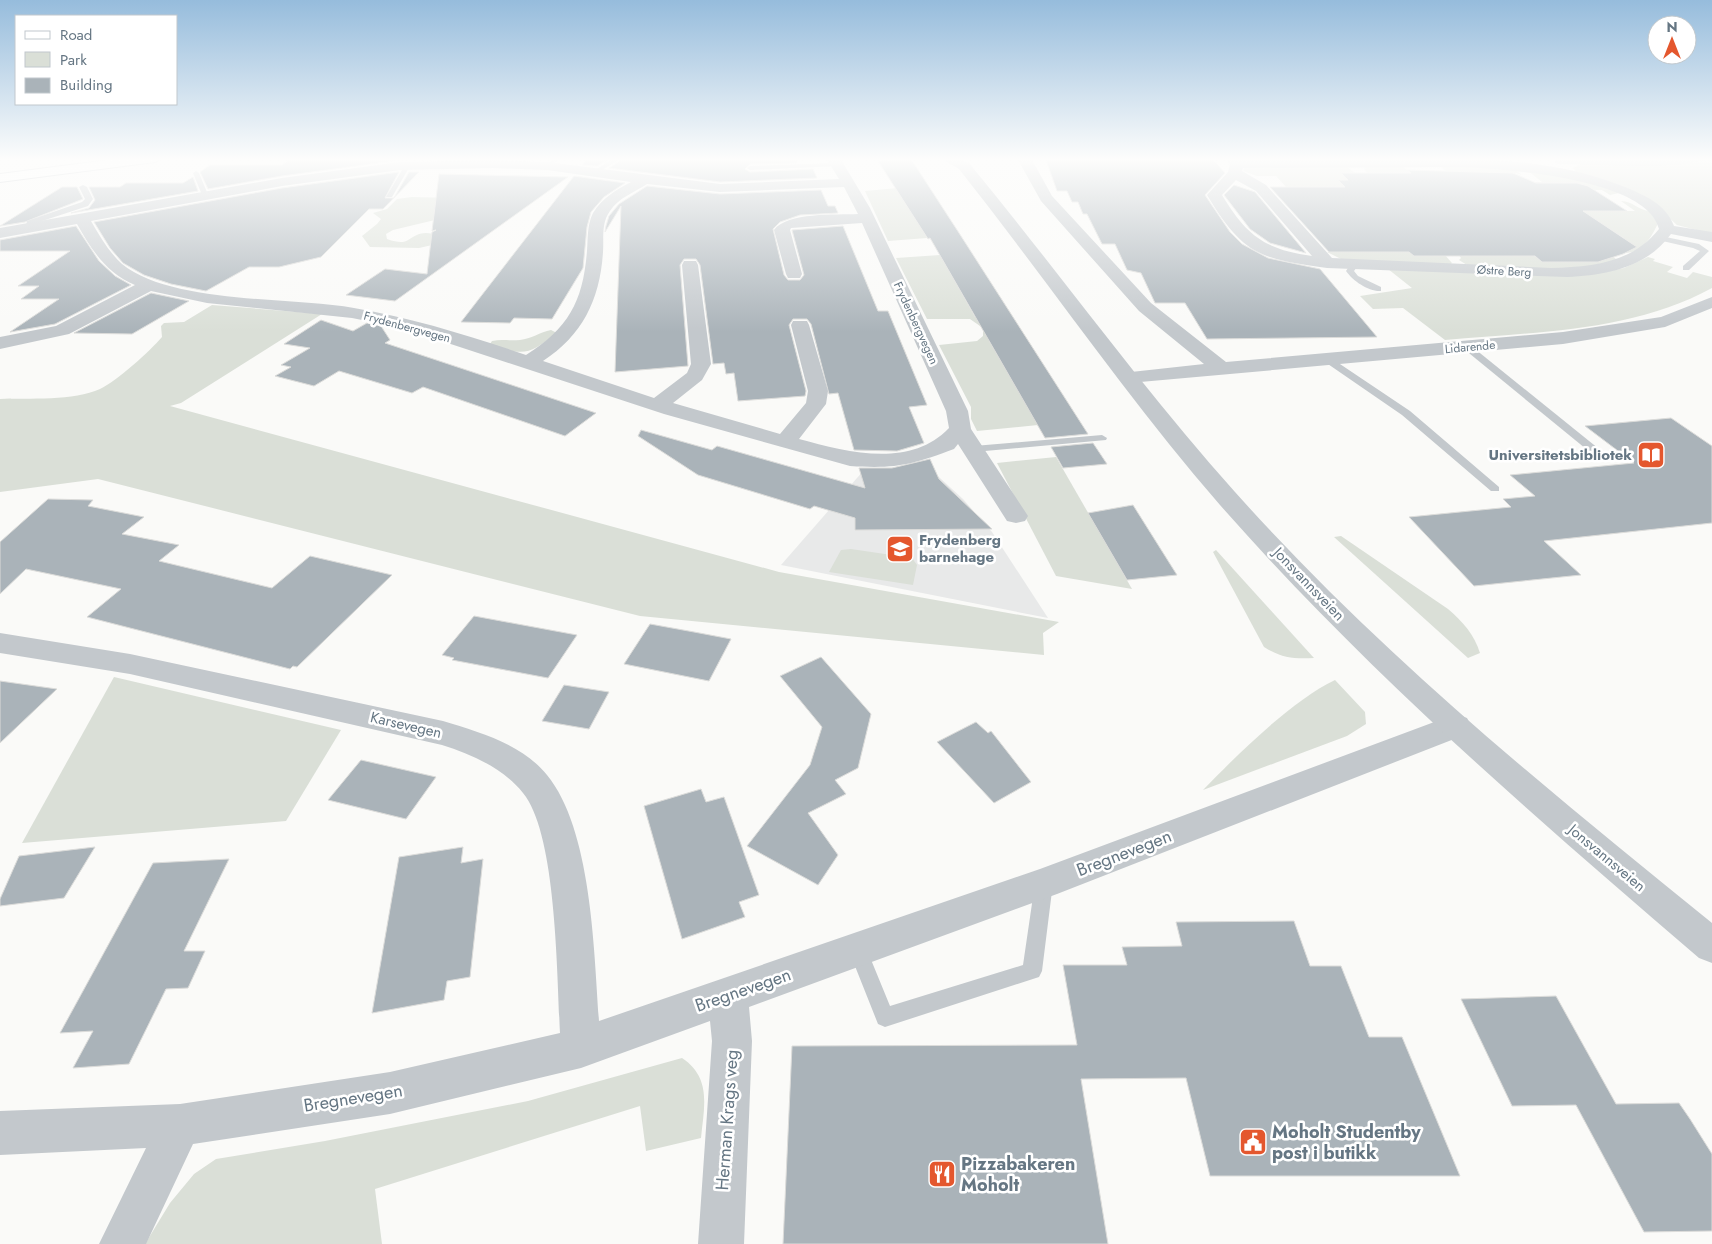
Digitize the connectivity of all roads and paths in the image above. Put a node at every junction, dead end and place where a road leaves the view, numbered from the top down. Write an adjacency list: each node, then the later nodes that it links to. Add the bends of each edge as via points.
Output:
1 (50, 216): 11 (lane, via 30,223)
2 (92, 216): 9 (street)
3 (599, 216): 27 (street, via 596,224 592,289 582,311 565,335 549,350)
4 (1002, 216): 29 (street, Jonsvannsveien)
5 (1062, 216): 28 (street, via 1145,307)
6 (1228, 216): 15 (street, Østre Berg, via 1240,233 1256,245 1275,253)
7 (1285, 216): 15 (street)
8 (1660, 216): 13 (street, via 1666,223)
9 (82, 218): 11 (street); 20 (street, Frydenbergvegen, via 105,258 119,270)
10 (867, 218): 19 (street, via 786,225 782,230); 31 (street, Frydenbergvegen, via 957,411)
11 (28, 228): 12 (street)
12 (0, 233)
13 (1664, 233): 14 (street); 16 (street, Østre Berg, via 1631,260 1584,272); 18 (lane, via 1705,251)
14 (1712, 238)
15 (1327, 263): 16 (street, Østre Berg)
16 (1355, 264): 21 (lane, via 1350,271 1354,278)
17 (690, 265): 30 (street, via 701,364 695,376)
18 (1686, 268)
19 (794, 274)
20 (149, 284): 24 (street, via 62,330); 27 (street, Frydenbergvegen, via 234,302 343,311 381,318)
21 (1378, 289)
22 (1712, 302): 25 (street, Lidarende, via 1665,322 1563,338)
23 (800, 325): 33 (street, via 818,391 816,404)
24 (0, 343)
25 (1467, 348): 26 (street, Lidarende); 35 (lane)
26 (1328, 360): 28 (street, Lidarende); 36 (lane, via 1406,413)
27 (527, 363): 30 (street, Frydenbergvegen)
28 (1222, 369): 29 (street, Lidarende)
29 (1128, 377): 39 (street, Jonsvannsveien, via 1189,454 1282,557)
30 (658, 405): 33 (street, Frydenbergvegen)
31 (960, 429): 33 (street, Frydenbergvegen, via 946,444 907,459 850,459); 34 (street, Frydenbergvegen)
32 (1102, 438): 34 (lane)
33 (785, 442)
34 (974, 449): 37 (street, Frydenbergvegen)
35 (1595, 451)
36 (1495, 489)
37 (1016, 516)
38 (0, 643): 44 (street, Karsevegen, via 130,664 443,733 482,746 514,764 536,785 559,838 567,884)
39 (1456, 726): 40 (street, Bregnevegen); 41 (street, Jonsvannsveien, via 1551,811)
40 (1044, 883): 42 (street, Bregnevegen); 42 (lane, via 1032,971 886,1017)
41 (1712, 946)
42 (858, 951): 43 (street, Bregnevegen)
43 (728, 995): 44 (street, Bregnevegen); 48 (street, Herman Krags veg, via 732,1041 720,1232)
44 (581, 1048): 45 (street, Bregnevegen, via 390,1093)
45 (180, 1125): 46 (street, Bregnevegen); 47 (street)
46 (0, 1133)
47 (122, 1244)
48 (722, 1244)

